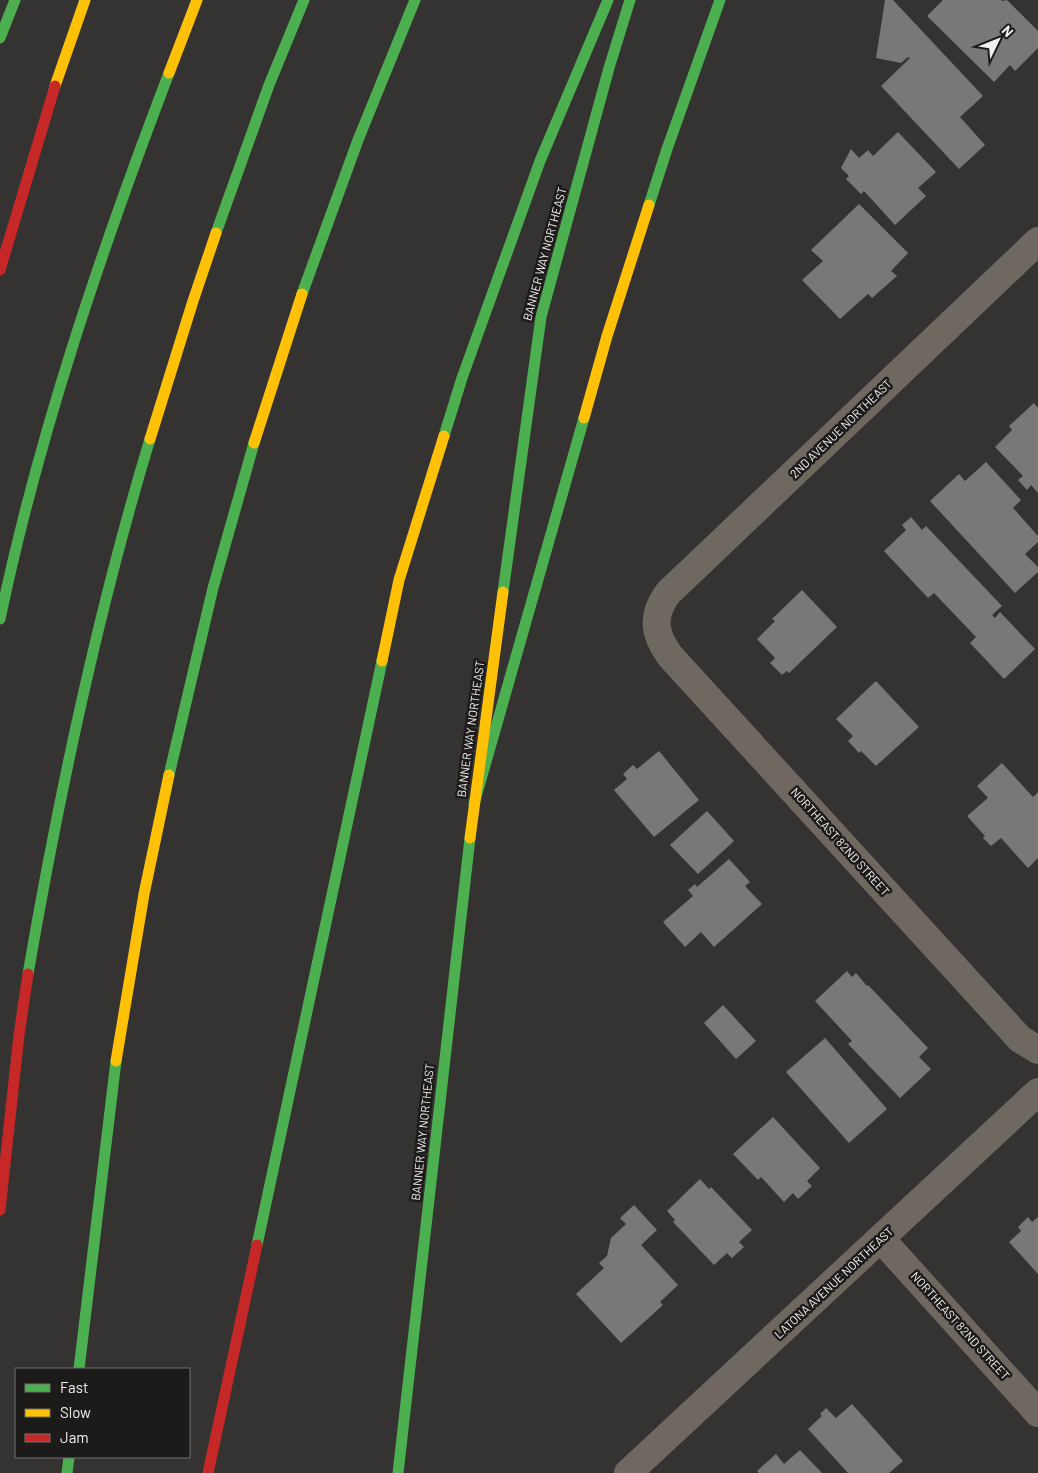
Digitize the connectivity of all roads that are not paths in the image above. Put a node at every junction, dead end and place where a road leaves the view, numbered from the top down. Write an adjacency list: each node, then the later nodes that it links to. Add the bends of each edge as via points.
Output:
1 (15, 0): 9 (main road)
2 (85, 0): 11 (main road, via 47,108)
3 (197, 0): 12 (main road, via 150,119 98,266 52,415)
4 (304, 0): 17 (main road, via 246,148 195,292 109,584 74,732 45,882 20,1033)
5 (415, 0): 19 (main road, via 358,140 304,288 256,437 213,588 176,740 144,894 118,1049)
6 (608, 0): 23 (main road, via 540,161 478,332 399,580)
7 (630, 0): 14 (main road, BANNER WAY NORTHEAST, via 541,317)
8 (720, 0): 14 (main road, via 667,149 607,336)
9 (0, 38)
10 (1038, 241): 13 (street, 2ND AVENUE NORTHEAST, via 668,592 657,612)
11 (0, 270)
12 (0, 619)
13 (656, 624): 15 (street, NORTHEAST 82ND STREET, via 658,635 670,656 1020,1039)
14 (474, 804): 24 (main road, BANNER WAY NORTHEAST)
15 (1038, 1050)
16 (1038, 1092): 18 (street, LATONA AVENUE NORTHEAST)
17 (0, 1210)
18 (881, 1239): 20 (street, NORTHEAST 82ND STREET); 25 (street, LATONA AVENUE NORTHEAST)
19 (80, 1368)
20 (1038, 1413)
21 (69, 1458): 22 (main road)
22 (67, 1473)
23 (208, 1473)
24 (398, 1473)
25 (628, 1473)

